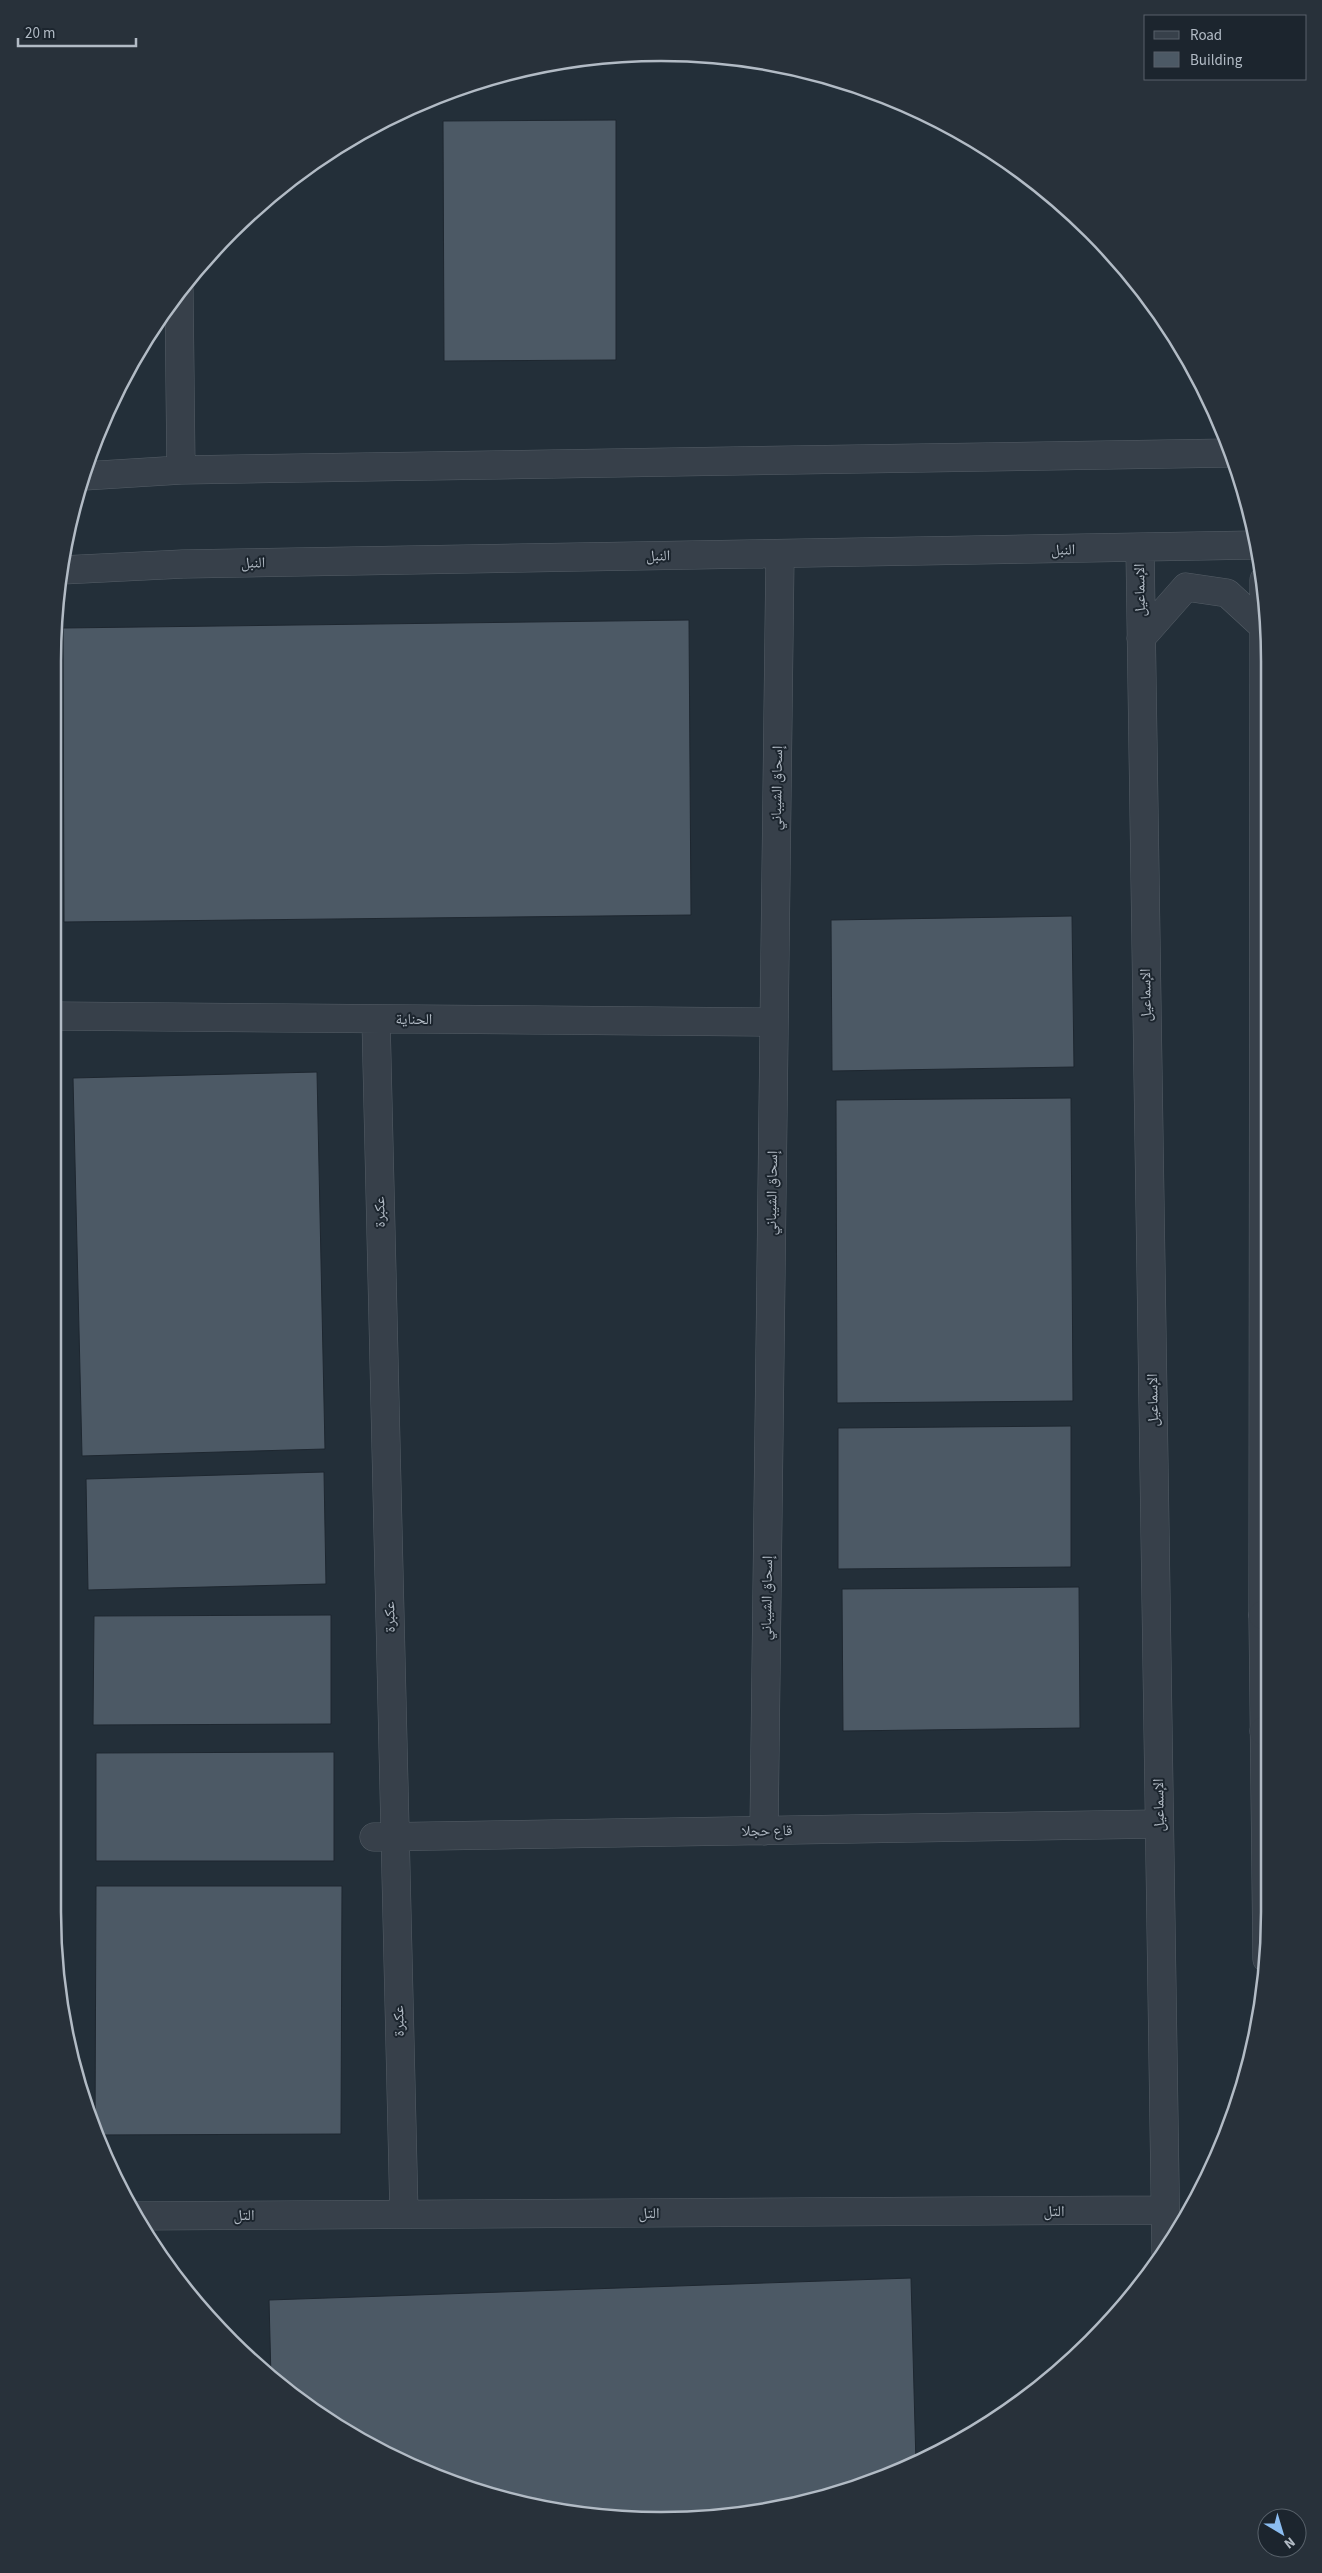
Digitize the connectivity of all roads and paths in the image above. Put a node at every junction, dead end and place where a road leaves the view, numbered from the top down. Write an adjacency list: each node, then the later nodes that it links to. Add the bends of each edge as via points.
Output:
1 (179, 304): 3 (street)
2 (1223, 453): 3 (street)
3 (181, 470): 4 (street)
4 (91, 476)
5 (1249, 545): 6 (street, النبل)
6 (1140, 549): 7 (street, النبل); 10 (street, الإسماعيل)
7 (780, 554): 8 (street, النبل, via 183,564); 13 (street, إسحاق الشيباني)
8 (68, 570)
9 (1259, 622): 10 (street, via 1227,593 1186,587)
10 (1141, 638): 14 (street, الإسماعيل)
11 (61, 1016): 12 (street, الحناية)
12 (376, 1019): 13 (street, الحناية); 16 (street, عكبرة)
13 (774, 1022): 15 (street, إسحاق الشيباني)
14 (1159, 1824): 15 (street, قاع حجلا); 17 (street, الإسماعيل)
15 (764, 1831): 16 (street, قاع حجلا)
16 (384, 1837): 18 (street, عكبرة)
17 (1165, 2210): 18 (street, التل); 20 (street, الإسماعيل)
18 (404, 2214): 19 (street, التل)
19 (144, 2216)
20 (1166, 2236)

